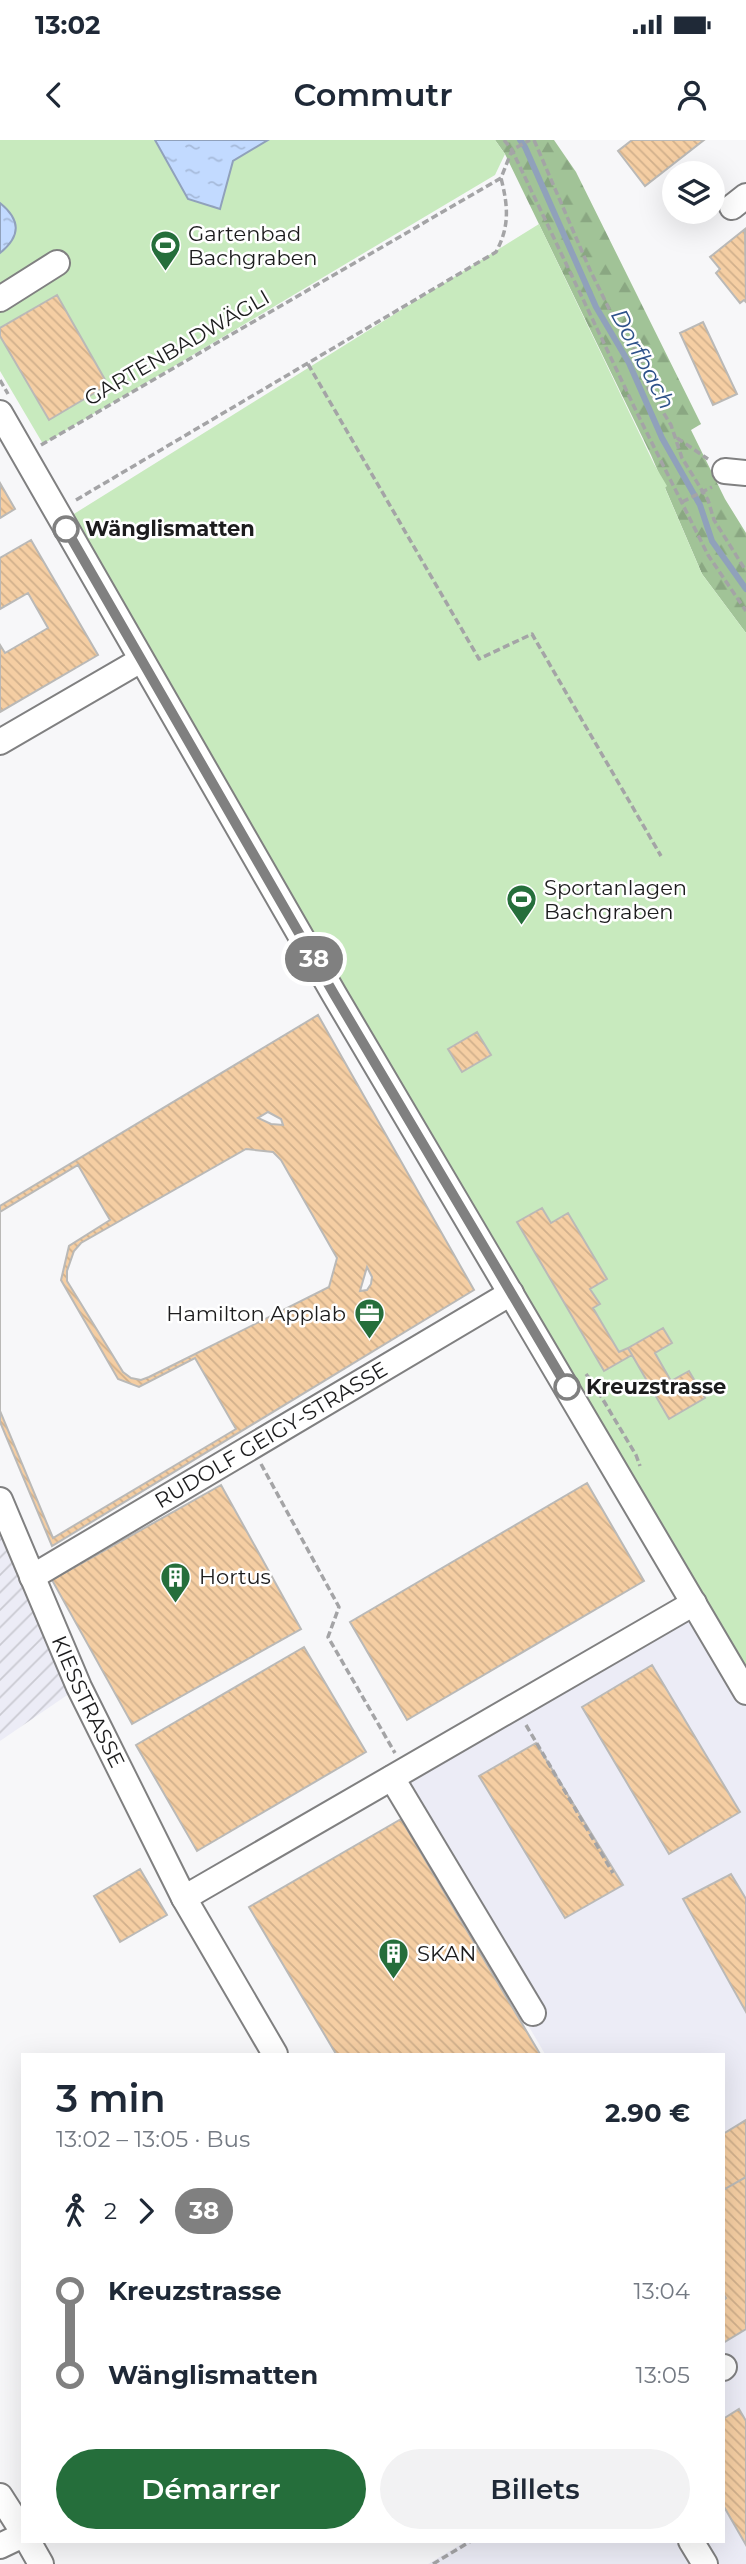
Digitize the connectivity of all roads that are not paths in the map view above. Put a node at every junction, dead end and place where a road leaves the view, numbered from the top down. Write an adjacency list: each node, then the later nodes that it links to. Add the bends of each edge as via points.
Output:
1 (57, 263): 2 (street)
2 (0, 299)
3 (0, 413): 4 (street)
4 (141, 660): 5 (street); 6 (street)
5 (0, 742)
6 (511, 1293): 8 (street, RUDOLF GEIGY-STRASSE); 9 (street)
7 (0, 1500): 8 (street, KIESSTRASSE)
8 (32, 1577): 12 (street, KIESSTRASSE, via 79,1687)
9 (694, 1603): 10 (street); 11 (street)
10 (746, 1692)
11 (398, 1774): 12 (street); 13 (street)
12 (184, 1898): 14 (street, KIESSTRASSE)
13 (533, 2013)
14 (274, 2053)
15 (0, 2496): 16 (street)
16 (21, 2531)
17 (21, 2535): 20 (street)
18 (29, 2543): 21 (street)
19 (692, 2543): 22 (street)
20 (0, 2546)
21 (41, 2564)
22 (705, 2564)

